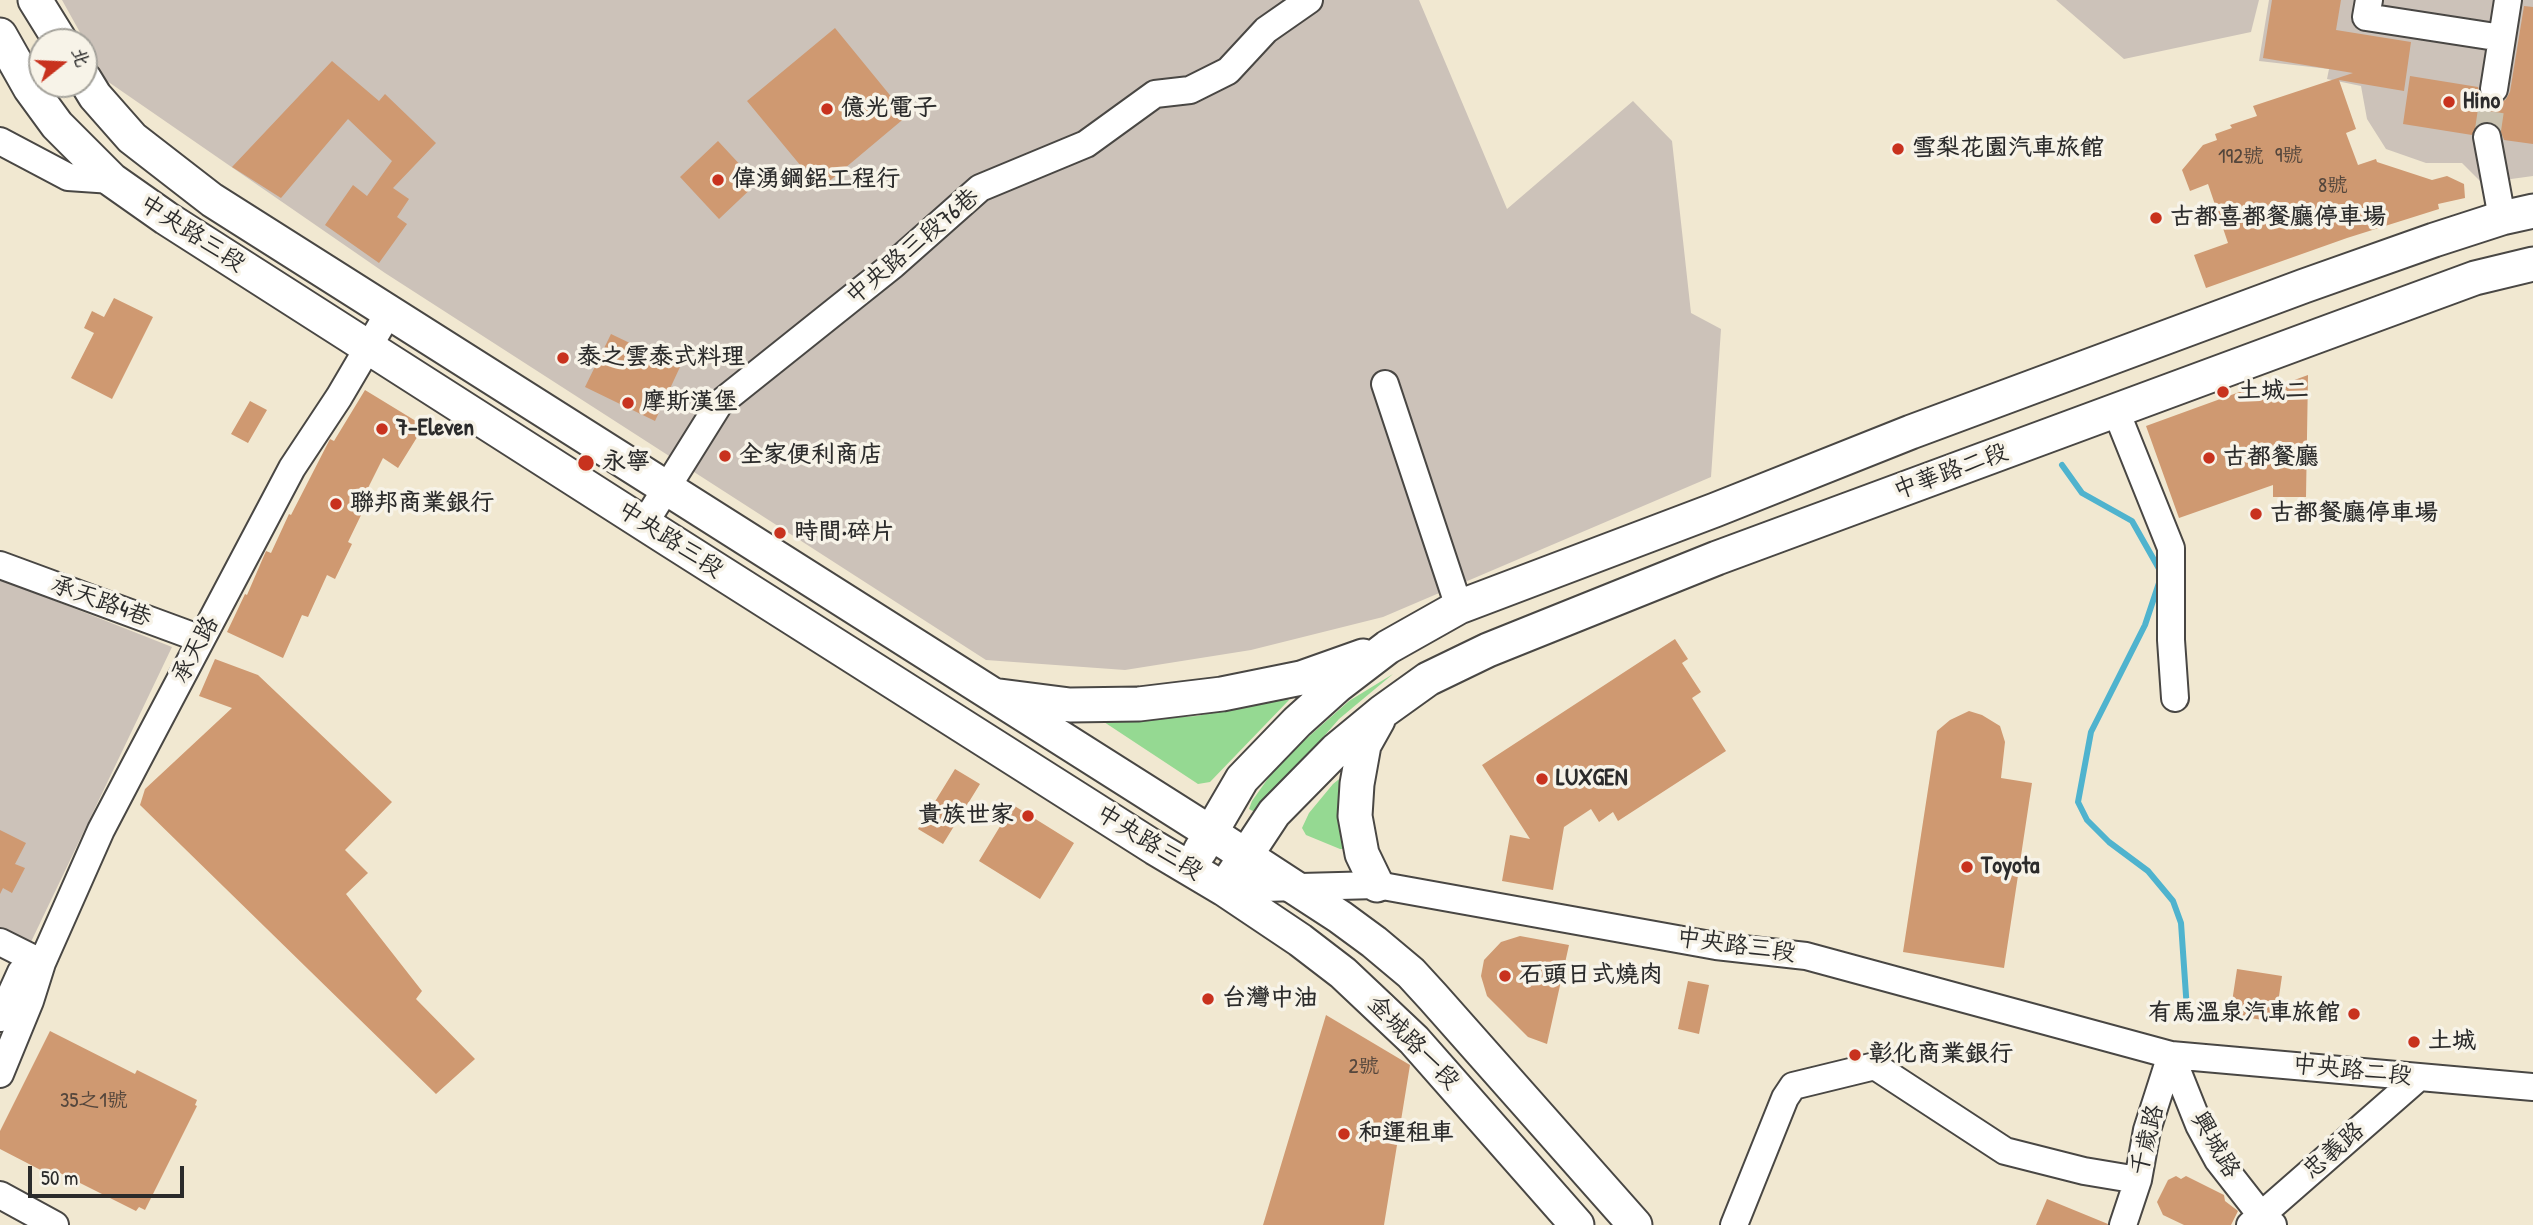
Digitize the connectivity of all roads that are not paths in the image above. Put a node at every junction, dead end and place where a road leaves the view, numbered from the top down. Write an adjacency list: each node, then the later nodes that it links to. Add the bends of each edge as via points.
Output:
1 (35, 0): 5 (main road)
2 (2369, 0): 7 (street, via 2366,17)
3 (2508, 0): 7 (street)
4 (1306, 1): 21 (street, 中央路三段76巷, via 1266,30 1228,71 1190,90 1155,94 1086,144 981,188 719,404)
5 (52, 28)
6 (0, 35): 12 (main road, 中央路三段, via 34,95)
7 (2502, 38): 8 (street)
8 (2494, 89)
9 (97, 98): 13 (main road, 中央路三段, via 132,138)
10 (2487, 137): 14 (street)
11 (0, 141): 12 (street, via 68,177)
12 (112, 180): 15 (main road, 中央路三段)
13 (198, 190): 15 (main road); 17 (main road, 中央路三段)
14 (2517, 214): 24 (main road, 中華路二段, via 2304,286)
15 (175, 224): 18 (main road, 中央路三段)
16 (2533, 264): 20 (main road, 中華路二段, via 2475,278)
17 (389, 312): 18 (street, 承天路); 21 (main road, 中央路三段)
18 (367, 346): 22 (main road, 中央路三段); 25 (street, 承天路, via 292,468)
19 (1385, 384): 24 (street)
20 (2116, 411): 28 (street, via 2171,548); 29 (main road, 中華路二段, via 1717,558 1488,650 1428,679)
21 (665, 487): 22 (street, 中央路三段76巷); 27 (main road, 中央路三段)
22 (644, 524): 32 (main road, 中央路三段)
23 (0, 565): 25 (street, 承天路4巷)
24 (1459, 607): 26 (main road, 中華路二段)
25 (201, 639): 37 (street, 承天路, via 102,830)
26 (1388, 647): 27 (main road, via 1301,678 1139,704 1070,705); 30 (main road, via 1337,686 1268,750 1242,779)
27 (988, 694): 30 (main road, 中央路三段)
28 (2175, 698)
29 (1382, 712): 31 (main road, 中華路二段, via 1304,780); 33 (main road, via 1364,745 1355,816 1362,854)
30 (1211, 833): 31 (main road, 中央路三段); 32 (main road)
31 (1244, 855): 34 (main road, 中央路三段); 35 (main road, 中華路二段)
32 (1191, 869): 35 (main road, 中央路三段)
33 (1377, 884): 34 (street, 中央路三段); 39 (street, 中央路三段, via 1716,946 1807,956)
34 (1291, 885): 35 (street, 中央路三段); 48 (main road, 金城路一段, via 1387,951 1411,973)
35 (1224, 889): 47 (main road, 金城路一段, via 1300,940 1376,1003)
36 (0, 942): 37 (street)
37 (42, 963): 38 (street, 承天路, via 21,972); 40 (street, 承天路)
38 (0, 1018)
39 (2171, 1055): 41 (street, 中央路二段); 43 (street, 千歲路, via 2147,1130); 45 (street, 興城路, via 2199,1125)
40 (0, 1074)
41 (2418, 1078): 42 (street, 中央路二段); 45 (street, 忠義路)
42 (2533, 1087)
43 (2138, 1180): 49 (street, via 2005,1152 1875,1066 1793,1086); 50 (street, 千歲路)
44 (0, 1195): 46 (street)
45 (2261, 1222)
46 (55, 1225)
47 (1577, 1225)
48 (1634, 1225)
49 (1734, 1225)
50 (2123, 1225)

